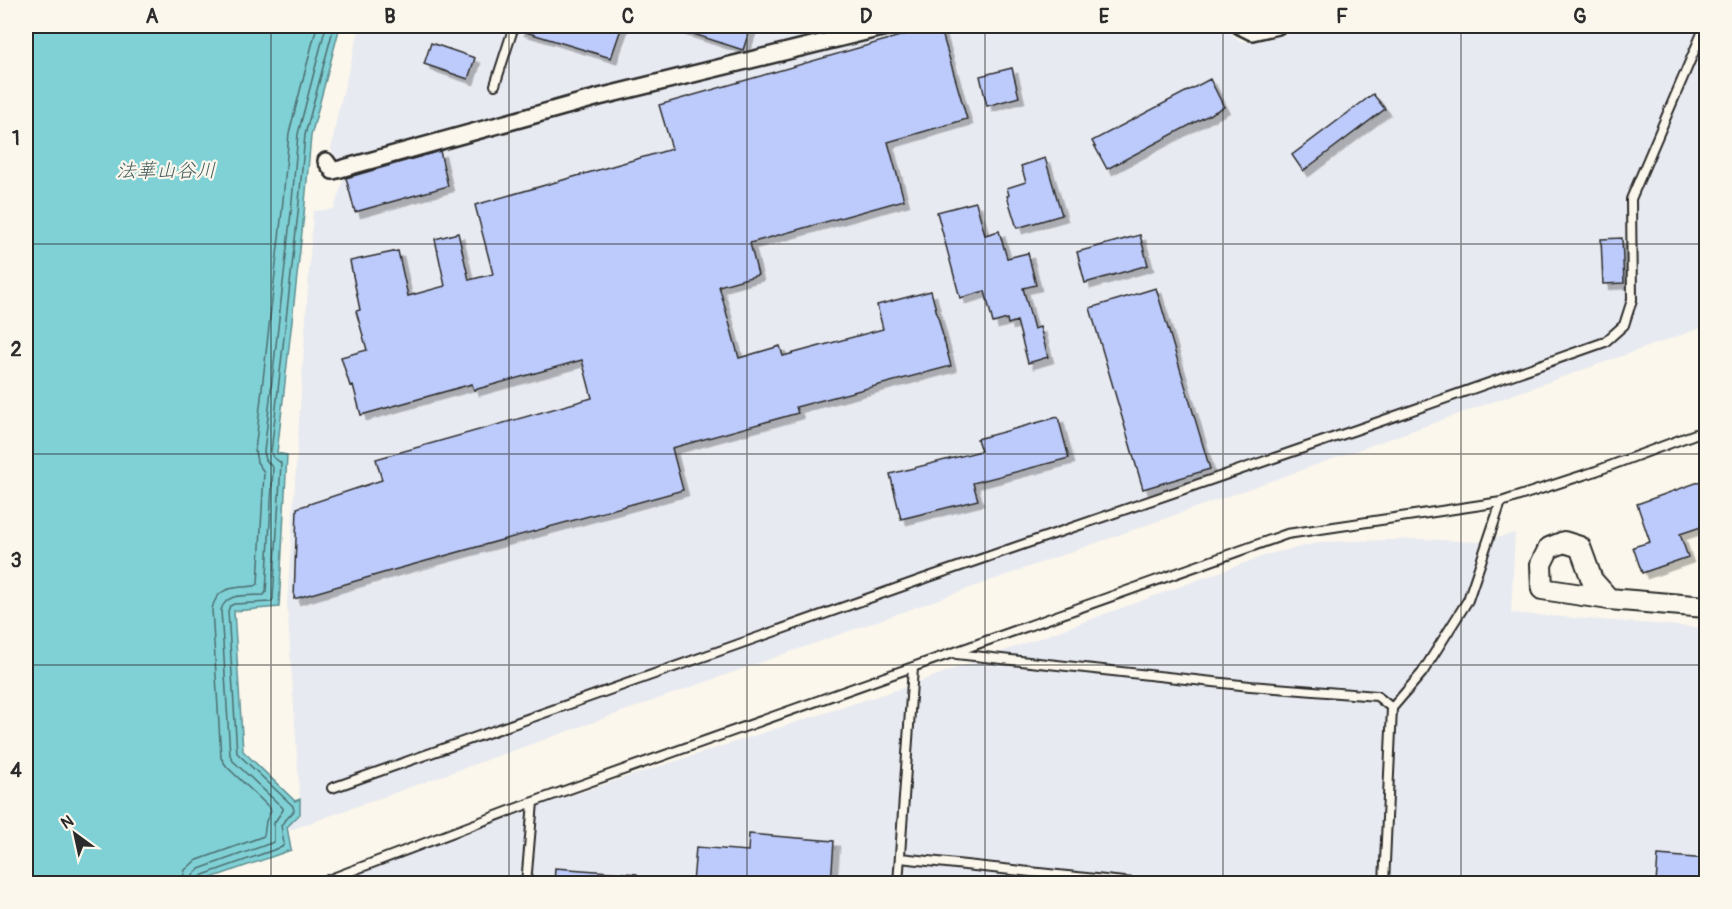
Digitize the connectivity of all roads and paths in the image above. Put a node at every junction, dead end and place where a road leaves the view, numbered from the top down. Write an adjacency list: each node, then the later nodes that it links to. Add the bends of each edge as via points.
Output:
1 (513, 26): 6 (lane)
2 (890, 26): 7 (street, via 599,97 333,171)
3 (1239, 26): 4 (street, via 1252,32)
4 (1278, 26)
5 (1705, 26): 15 (lane, via 1631,199 1632,300 1624,325 1605,342)
6 (495, 85)
7 (326, 161)
8 (1707, 430): 9 (lane)
9 (1501, 502): 12 (lane, via 1287,534); 14 (lane, via 1468,600 1422,673)
10 (1609, 599): 10 (street, via 1542,589 1541,564 1549,548 1564,542 1580,547 1592,580); 11 (street)
11 (1707, 607)
12 (952, 654): 13 (lane); 14 (lane, via 1377,696)
13 (913, 668): 16 (lane); 17 (lane)
14 (1392, 708): 22 (lane)
15 (332, 788)
16 (532, 802): 18 (lane); 19 (lane)
17 (900, 858): 20 (lane); 21 (lane)
18 (316, 884)
19 (526, 884)
20 (898, 884)
21 (1143, 884)
22 (1384, 884)

